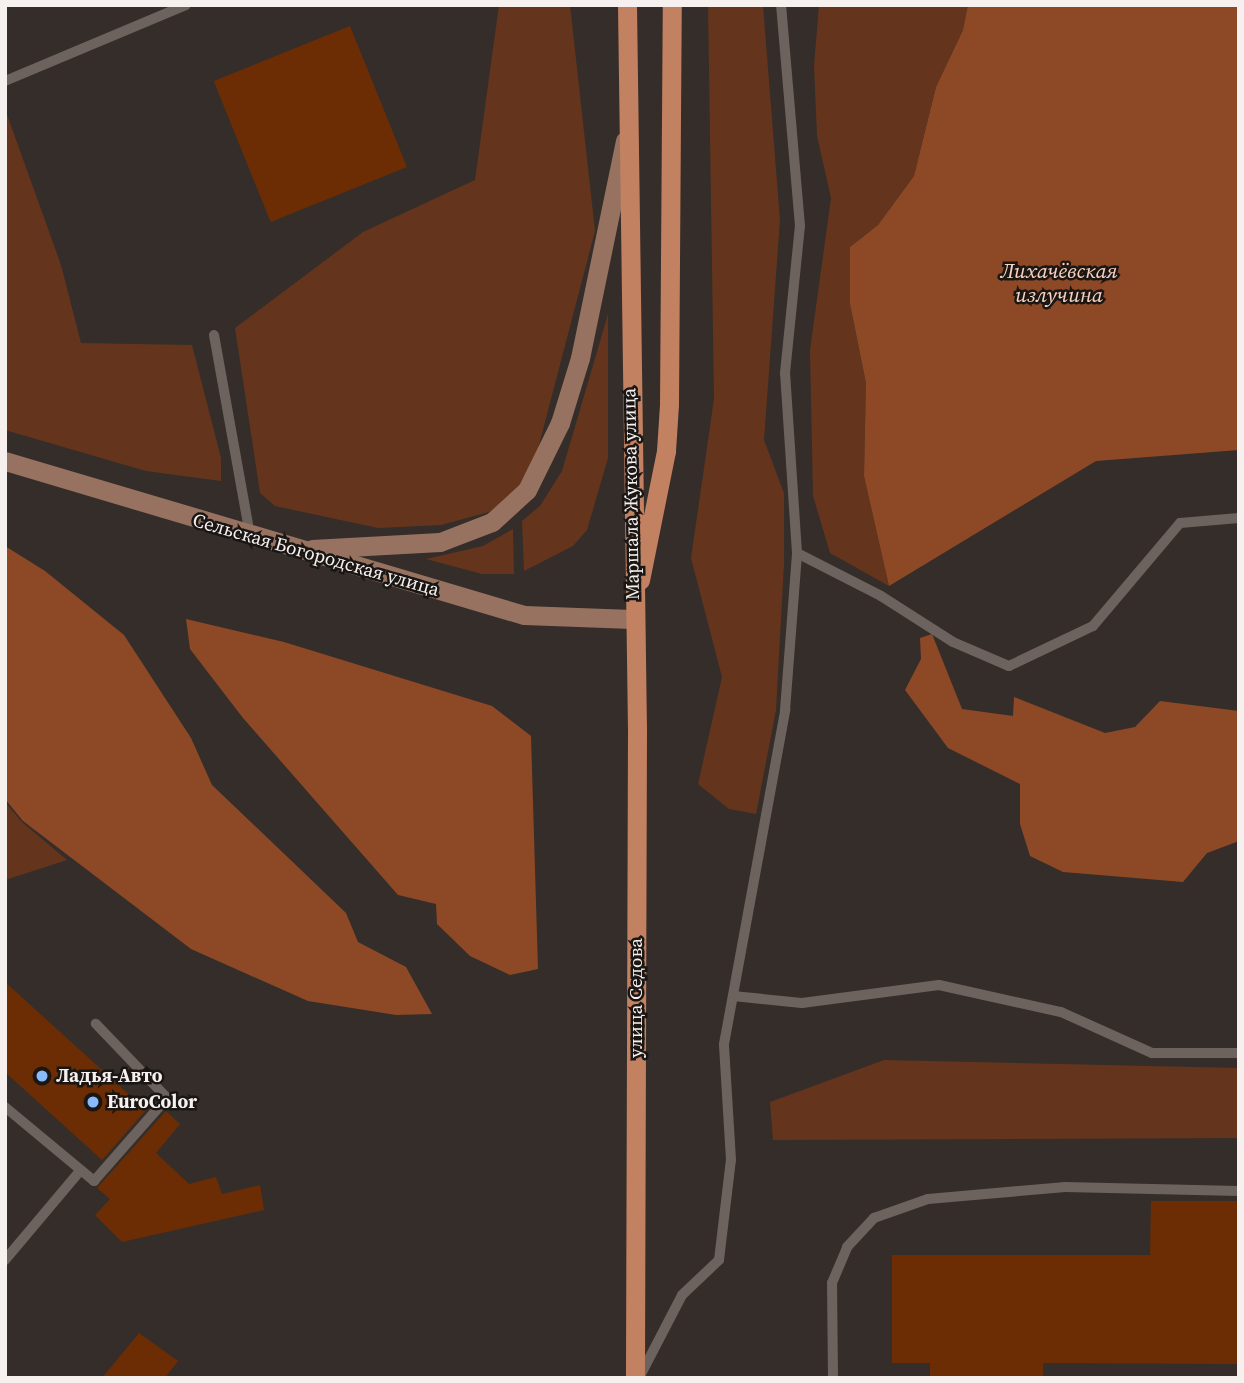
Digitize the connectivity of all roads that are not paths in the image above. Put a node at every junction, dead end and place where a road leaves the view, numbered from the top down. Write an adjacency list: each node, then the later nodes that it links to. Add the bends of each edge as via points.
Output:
1 (186, 5): 5 (lane)
2 (627, 5): 6 (main road, Маршала Жукова улица)
3 (672, 5): 13 (main road, Маршала Жукова улица, via 666,451)
4 (781, 5): 12 (lane, via 800,226 785,373)
5 (5, 81)
6 (625, 140): 11 (main road, via 580,358 560,423 527,490 492,522 440,542); 13 (main road, Маршала Жукова улица)
7 (214, 335): 10 (lane)
8 (5, 461): 10 (main road, Сельская Богородская улица)
9 (1239, 518): 12 (lane, via 1180,523 1093,626 1009,666 953,642 881,596)
10 (250, 536): 11 (main road, Сельская Богородская улица)
11 (295, 550): 13 (main road, Сельская Богородская улица, via 524,615)
12 (797, 553): 14 (lane, via 785,710)
13 (632, 619): 21 (main road, улица Седова, via 638,729)
14 (733, 996): 16 (lane, via 802,1003 939,985 1061,1012 1152,1053); 21 (lane, via 724,1044 731,1160 719,1260 682,1295)
15 (96, 1024): 18 (lane, via 167,1098 94,1181)
16 (1239, 1054)
17 (5, 1107): 18 (lane)
18 (80, 1171): 20 (lane)
19 (1239, 1191): 22 (lane, via 1065,1187 928,1199 874,1218 847,1247 832,1283)
20 (5, 1260)
21 (637, 1378)
22 (833, 1378)

